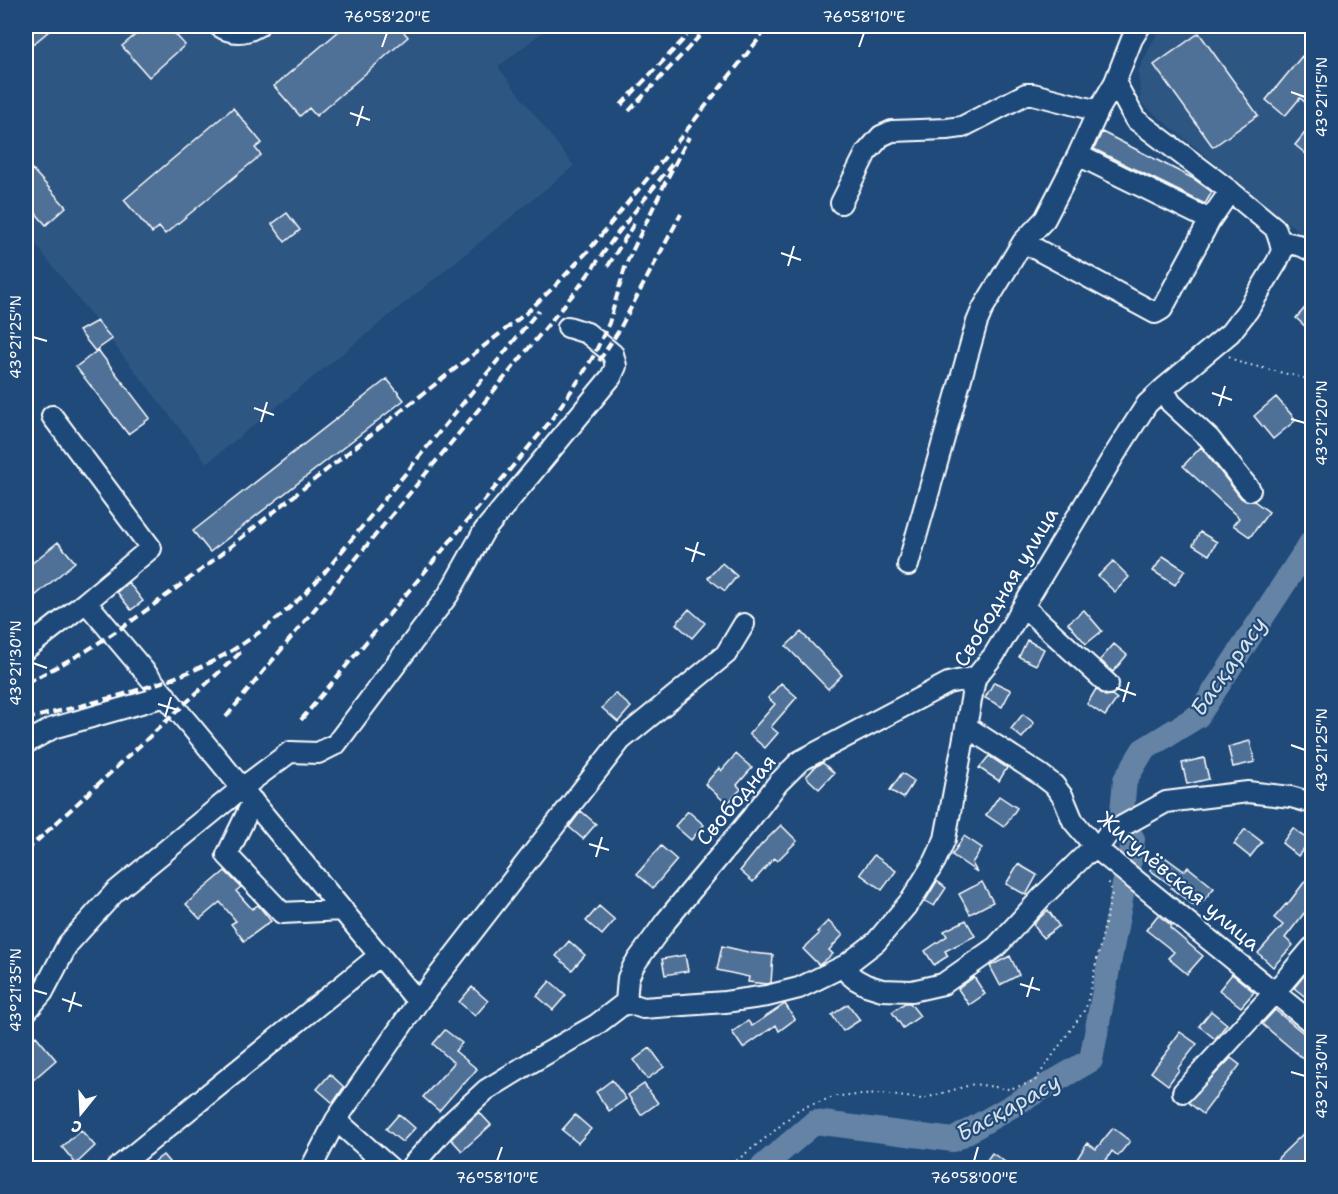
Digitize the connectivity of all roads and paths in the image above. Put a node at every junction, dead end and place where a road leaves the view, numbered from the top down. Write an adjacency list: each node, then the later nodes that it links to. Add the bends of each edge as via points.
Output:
1 (219, 26): 2 (street, via 234,32)
2 (258, 26)
3 (1140, 26): 4 (street)
4 (1115, 82): 5 (street); 7 (street, via 1136,119)
5 (1098, 111): 6 (street); 8 (street, via 1026,94 962,127 892,131 881,136 866,153)
6 (1078, 155): 9 (street); 11 (street, via 1045,219)
7 (1230, 191): 9 (street); 10 (street, via 1275,228)
8 (841, 203)
9 (1210, 220): 11 (street, via 1162,309 1155,313)
10 (1280, 241): 12 (street); 14 (street, Свободная улица, via 1282,251 1248,310)
11 (1023, 242): 19 (street, via 977,322)
12 (1312, 251)
13 (568, 327): 29 (street, via 587,333 613,354 616,366 611,377 484,531 448,595 336,744 318,753 290,752)
14 (1218, 343): 15 (path, via 1226,355 1238,362); 16 (street, Свободная улица)
15 (1312, 380)
16 (1162, 389): 18 (street, via 1171,403 1209,438); 21 (street, Свободная улица, via 1147,404 1113,457)
17 (52, 416): 20 (street, via 151,548)
18 (1250, 490)
19 (908, 566)
20 (86, 602): 23 (street); 26 (street)
21 (1024, 607): 24 (street, Свободная улица); 25 (street)
22 (744, 624): 37 (street, via 726,654 621,740)
23 (26, 649)
24 (976, 677): 27 (street, Свободная улица); 38 (street, Свободная, via 948,683 800,761 778,783 634,965 628,978)
25 (1108, 684)
26 (166, 696): 28 (street, via 53,728); 29 (street)
27 (967, 727): 31 (street, Жигулёвская улица, via 1054,785 1073,821); 35 (street, Свободная улица, via 945,840 935,861 912,899 876,942)
28 (26, 743)
29 (247, 794): 32 (street); 32 (street, via 227,855 282,913); 39 (street, via 116,892 68,944 43,992)
30 (1312, 803): 31 (street, via 1248,792 1166,802 1108,834)
31 (1097, 849): 35 (street, via 1086,854 996,947 943,984 912,991 882,990 855,979); 36 (street, Жигулёвская улица); 47 (path, via 1112,893 1086,1008 1034,1082 1009,1089 974,1084 921,1099 882,1094 836,1096 799,1109)
32 (343, 910): 34 (street)
33 (1312, 948): 36 (street)
34 (380, 956): 37 (street); 43 (street)
35 (846, 964): 38 (street, Свободная улица, via 799,988 767,996 642,1008)
36 (1274, 993): 40 (street, Жигулёвская улица); 41 (street)
37 (418, 1002): 42 (street)
38 (626, 1002): 46 (street, via 596,1025 486,1090)
39 (26, 1012)
40 (1312, 1023)
41 (1183, 1092)
42 (336, 1119): 44 (street); 45 (street)
43 (117, 1168)
44 (311, 1168)
45 (390, 1168)
46 (410, 1168)
47 (727, 1168)

